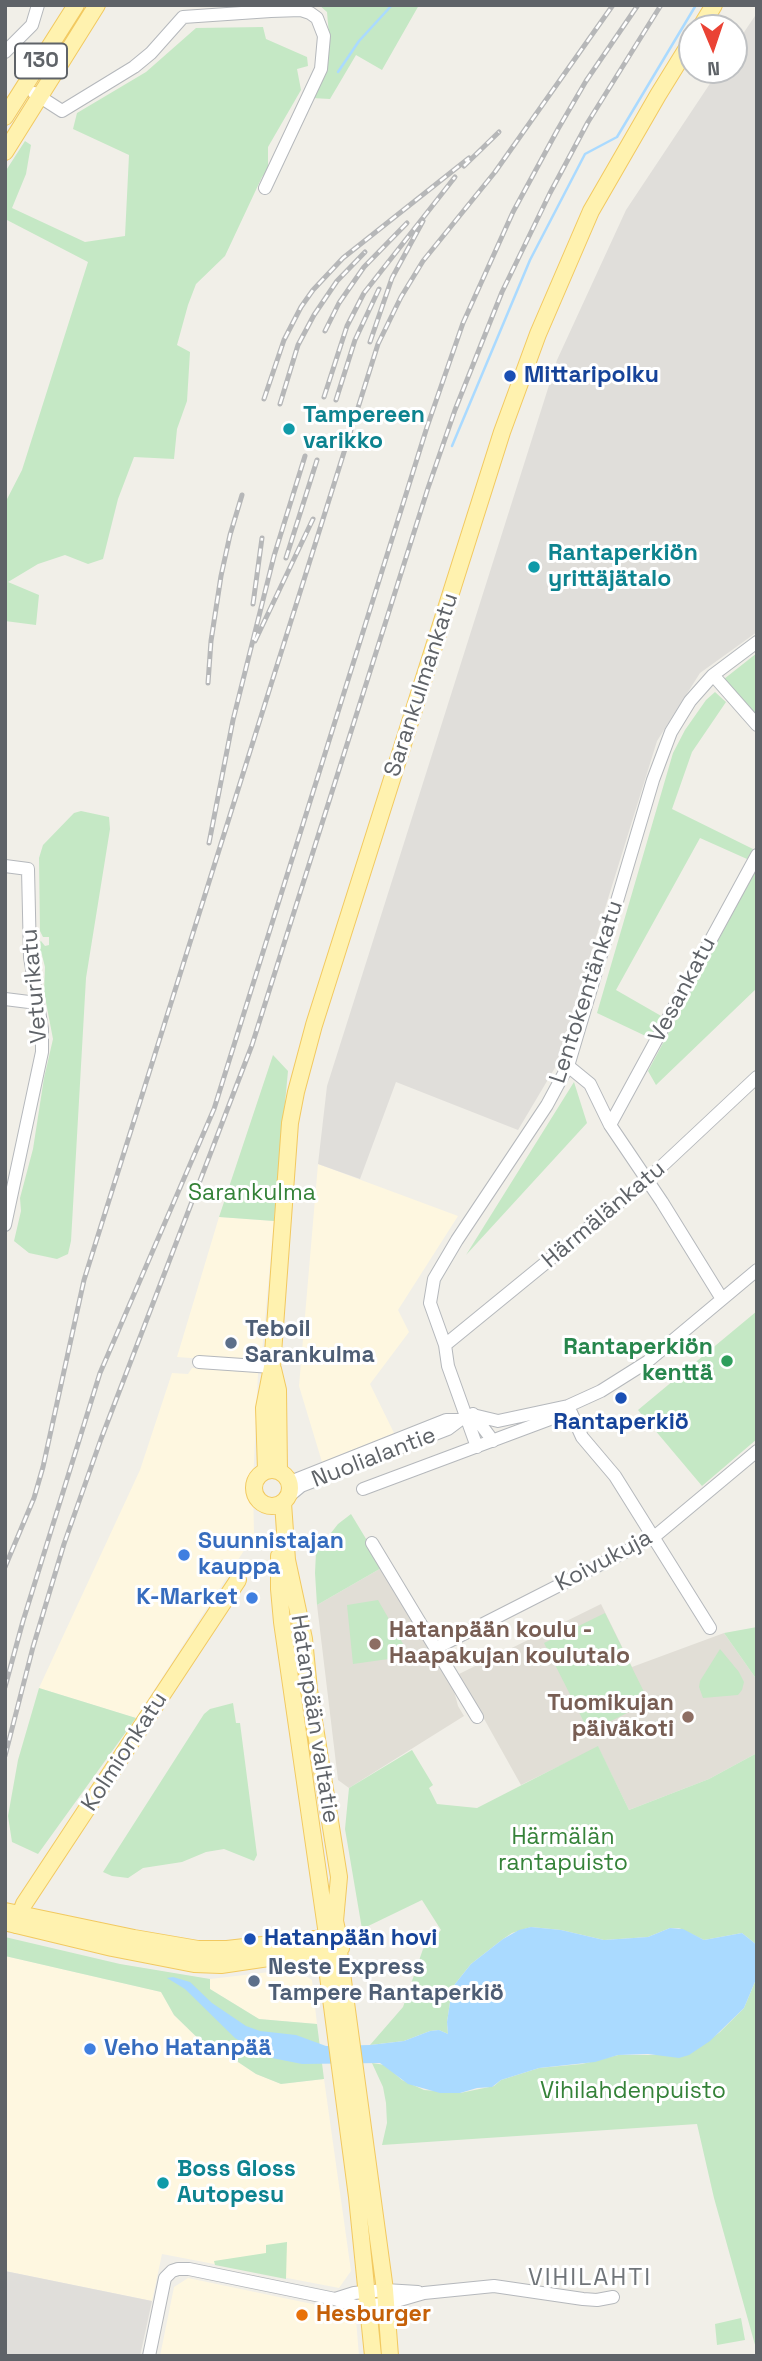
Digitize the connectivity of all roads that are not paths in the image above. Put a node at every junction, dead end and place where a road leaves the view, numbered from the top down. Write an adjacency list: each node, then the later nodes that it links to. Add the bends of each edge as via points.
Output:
1 (38, 5): 4 (street, via 32,25)
2 (76, 5): 6 (main road, 130)
3 (97, 5): 7 (main road, 130)
4 (5, 52)
5 (678, 62): 28 (main road, Sarankulmankatu, via 591,211 538,334 502,432 351,906 290,1123)
6 (25, 86): 7 (street); 8 (main road, 130)
7 (40, 97): 9 (main road, 130); 10 (street, via 62,111 134,67 183,17 310,13 324,36 321,69)
8 (5, 117)
9 (5, 152)
10 (265, 188)
11 (757, 642): 12 (street, Lentokentänkatu)
12 (713, 675): 13 (street); 18 (street, Lentokentänkatu, via 690,701 663,749)
13 (757, 725)
14 (757, 855): 20 (street, Vesankatu)
15 (5, 866): 17 (street, Veturikatu, via 28,869 30,957)
16 (5, 999): 17 (street)
17 (37, 1003): 21 (street, Veturikatu, via 41,1052)
18 (568, 1066): 20 (street, via 590,1084); 26 (street, Lentokentänkatu, via 434,1279 430,1303)
19 (757, 1077): 22 (street, Härmälänkatu)
20 (610, 1125): 22 (street)
21 (10, 1170): 23 (street, Veturikatu)
22 (647, 1180): 25 (street); 26 (street, Härmälänkatu)
23 (5, 1225)
24 (757, 1270): 25 (street)
25 (722, 1299): 29 (street, via 633,1371)
26 (445, 1345): 30 (street, Lentokentänkatu)
27 (199, 1362): 28 (street)
28 (272, 1367): 34 (main road, Sarankulmankatu, via 264,1408)
29 (570, 1409): 30 (street, via 498,1422); 31 (street); 36 (street, via 582,1437 615,1476)
30 (466, 1417): 31 (street); 32 (street); 34 (street, Nuolialantie, via 448,1429 301,1486)
31 (493, 1441): 32 (street)
32 (477, 1447): 35 (street)
33 (757, 1451): 36 (street, Koivukuja)
34 (280, 1488): 38 (main road, Sarankulmankatu); 44 (main road, Hatanpään valtatie, via 287,1560 304,1639 339,1877 335,1922)
35 (363, 1489)
36 (654, 1536): 40 (street); 41 (street, Koivukuja)
37 (372, 1543): 41 (street)
38 (279, 1546): 44 (main road, Hatanpään valtatie, via 282,1622)
39 (238, 1580): 43 (main road, Kolmionkatu)
40 (710, 1628)
41 (436, 1648): 42 (street)
42 (477, 1717)
43 (12, 1918): 44 (main road, via 112,1948 194,1964 222,1965)
44 (326, 1941): 45 (main road, Hatanpään valtatie)
45 (348, 2067): 46 (main road, Hatanpään valtatie); 48 (main road, Hatanpään valtatie)
46 (385, 2297): 47 (street, via 494,2286 583,2299); 48 (street); 51 (main road, Hatanpään valtatie)
47 (613, 2297)
48 (368, 2298): 49 (street, via 335,2299 189,2269 172,2270 165,2278); 50 (main road, Hatanpään valtatie)
49 (149, 2356)
50 (373, 2356)
51 (390, 2356)

